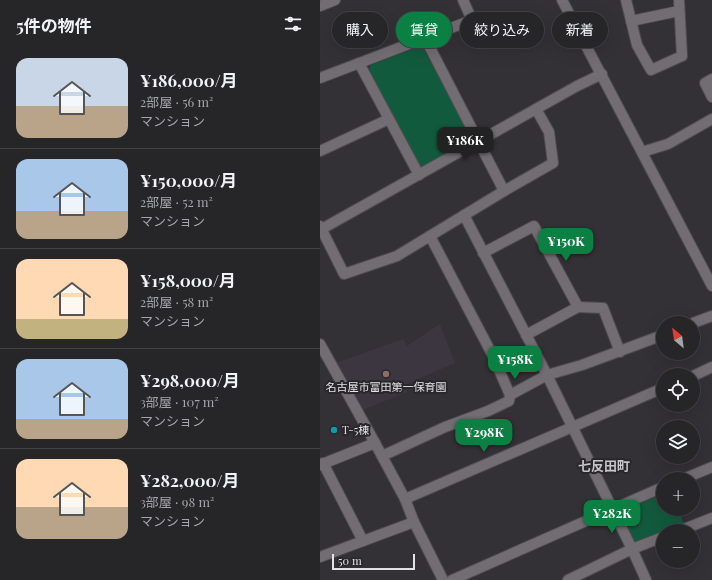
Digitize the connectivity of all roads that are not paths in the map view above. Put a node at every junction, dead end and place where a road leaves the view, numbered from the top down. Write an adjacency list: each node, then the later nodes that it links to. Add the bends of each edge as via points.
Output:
1 (335, 0): 6 (street)
2 (463, 0): 9 (street, via 472,20)
3 (562, 0): 13 (street)
4 (626, 0): 8 (street)
5 (678, 0): 7 (street)
6 (320, 6)
7 (679, 11): 8 (street); 8 (street, via 682,56 651,70 637,44)
8 (631, 21)
9 (452, 28)
10 (399, 48): 12 (street)
11 (430, 48): 20 (street)
12 (359, 63): 14 (street); 18 (street)
13 (602, 74): 17 (street); 22 (street)
14 (320, 78)
15 (712, 79): 16 (street, via 705,83)
16 (712, 96)
17 (536, 109): 20 (street); 24 (street, via 549,132 553,163)
18 (389, 119): 21 (street); 23 (street)
19 (712, 119): 22 (street, via 668,144)
20 (478, 141): 23 (street); 24 (street)
21 (320, 151)
22 (642, 152): 29 (street)
23 (419, 175): 26 (street)
24 (504, 191): 25 (street)
25 (464, 215): 27 (street); 28 (street)
26 (321, 228): 27 (street, via 344,274 397,256)
27 (430, 236): 41 (street, via 493,356)
28 (483, 253): 30 (street, via 534,226); 33 (street)
29 (712, 286)
30 (578, 307): 33 (street); 36 (street, via 603,308)
31 (712, 316): 32 (street)
32 (700, 320)
33 (526, 335): 39 (street)
34 (656, 338): 36 (street)
35 (320, 344): 43 (street)
36 (620, 352): 39 (street)
37 (712, 367): 38 (street)
38 (700, 373)
39 (547, 375): 41 (street); 42 (street)
40 (656, 391): 42 (street)
41 (510, 395): 44 (street, via 508,401 488,411 445,427)
42 (572, 428): 49 (street); 50 (street)
43 (375, 443): 44 (street); 45 (street)
44 (382, 456): 49 (street)
45 (322, 464): 55 (street)
46 (712, 467): 47 (street)
47 (700, 472)
48 (656, 490): 50 (street)
49 (404, 500): 52 (street)
50 (612, 509): 56 (street); 59 (street)
51 (712, 518): 53 (street)
52 (414, 522): 55 (street); 58 (street)
53 (697, 524)
54 (656, 540): 56 (street)
55 (363, 542): 57 (street)
56 (632, 549): 60 (street); 61 (street)
57 (320, 557)
58 (443, 580)
59 (452, 580)
60 (568, 580)
61 (646, 580)

